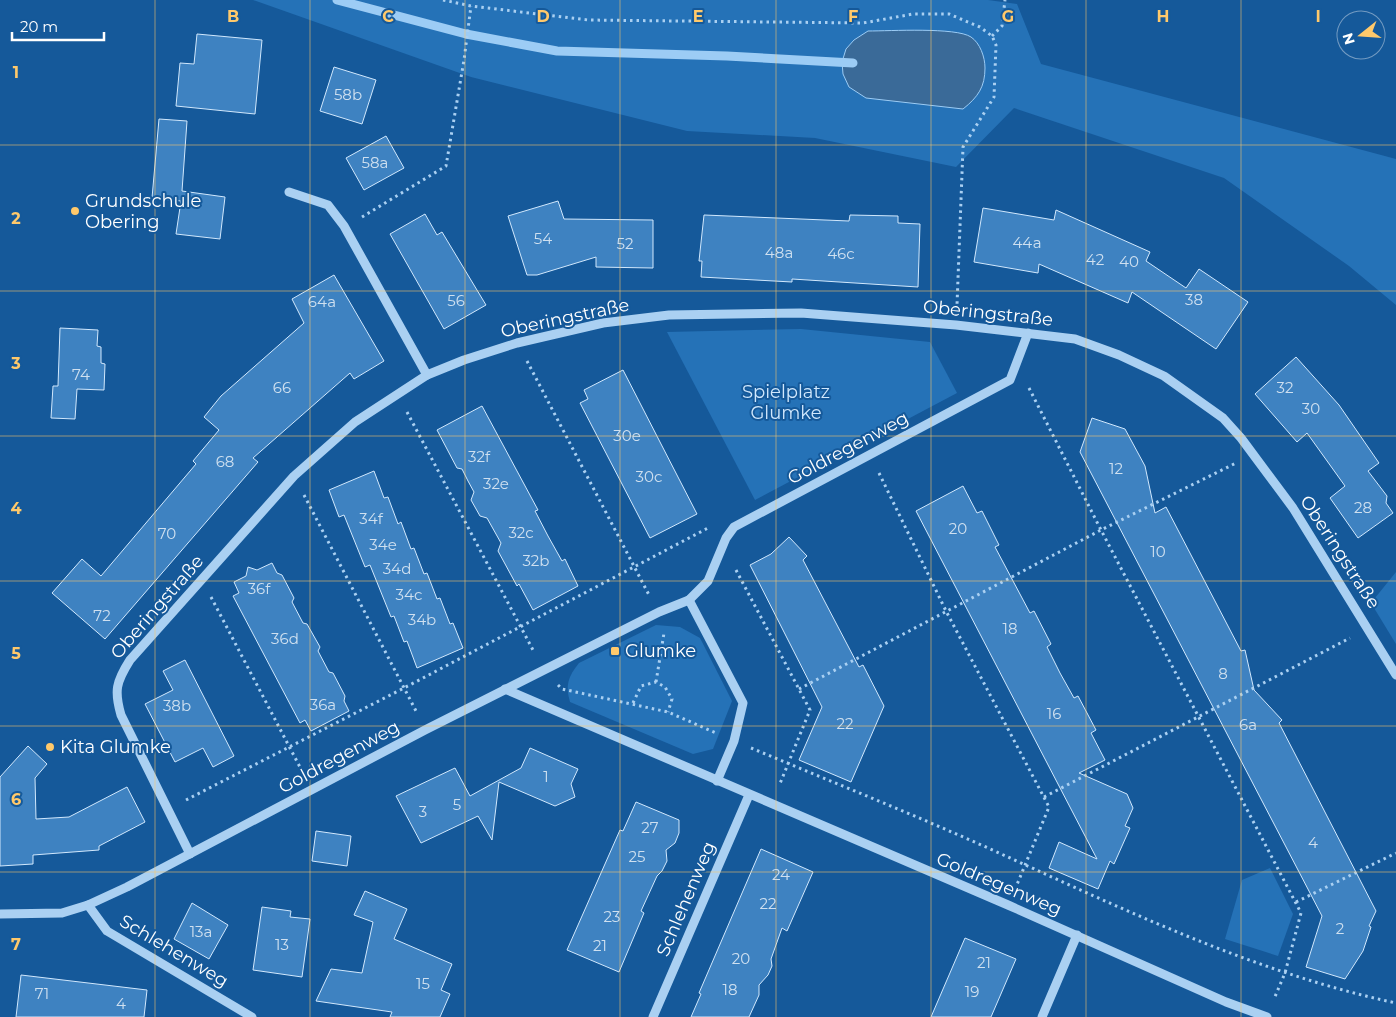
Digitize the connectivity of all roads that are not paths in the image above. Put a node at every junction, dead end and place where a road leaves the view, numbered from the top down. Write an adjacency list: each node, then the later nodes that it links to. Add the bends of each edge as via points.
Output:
1 (289, 192): 3 (street, via 328,205 344,226)
2 (1028, 333): 3 (street, Oberingstraße, via 801,313 669,315 603,323 517,342); 4 (street, Goldregenweg, via 1010,380 734,527 708,581); 5 (street, Oberingstraße, via 1075,338 1119,355 1164,376 1223,418 1293,508)
3 (427, 376): 9 (street, Oberingstraße, via 355,422 294,476 130,660 120,676 116,695 121,715)
4 (689, 600): 6 (street, Goldregenweg); 7 (street, via 743,703 734,741)
5 (1396, 675)
6 (504, 689): 7 (street, Goldregenweg); 9 (street, Goldregenweg)
7 (717, 781): 8 (street, Goldregenweg)
8 (749, 795): 12 (street, Goldregenweg); 14 (street, Schlehenweg)
9 (190, 854): 10 (street)
10 (88, 905): 11 (street, via 62,913); 13 (street, Schlehenweg, via 107,931)
11 (0, 914)
12 (1077, 935): 15 (street); 16 (street, Goldregenweg)
13 (252, 1017)
14 (653, 1017)
15 (1042, 1017)
16 (1267, 1017)

